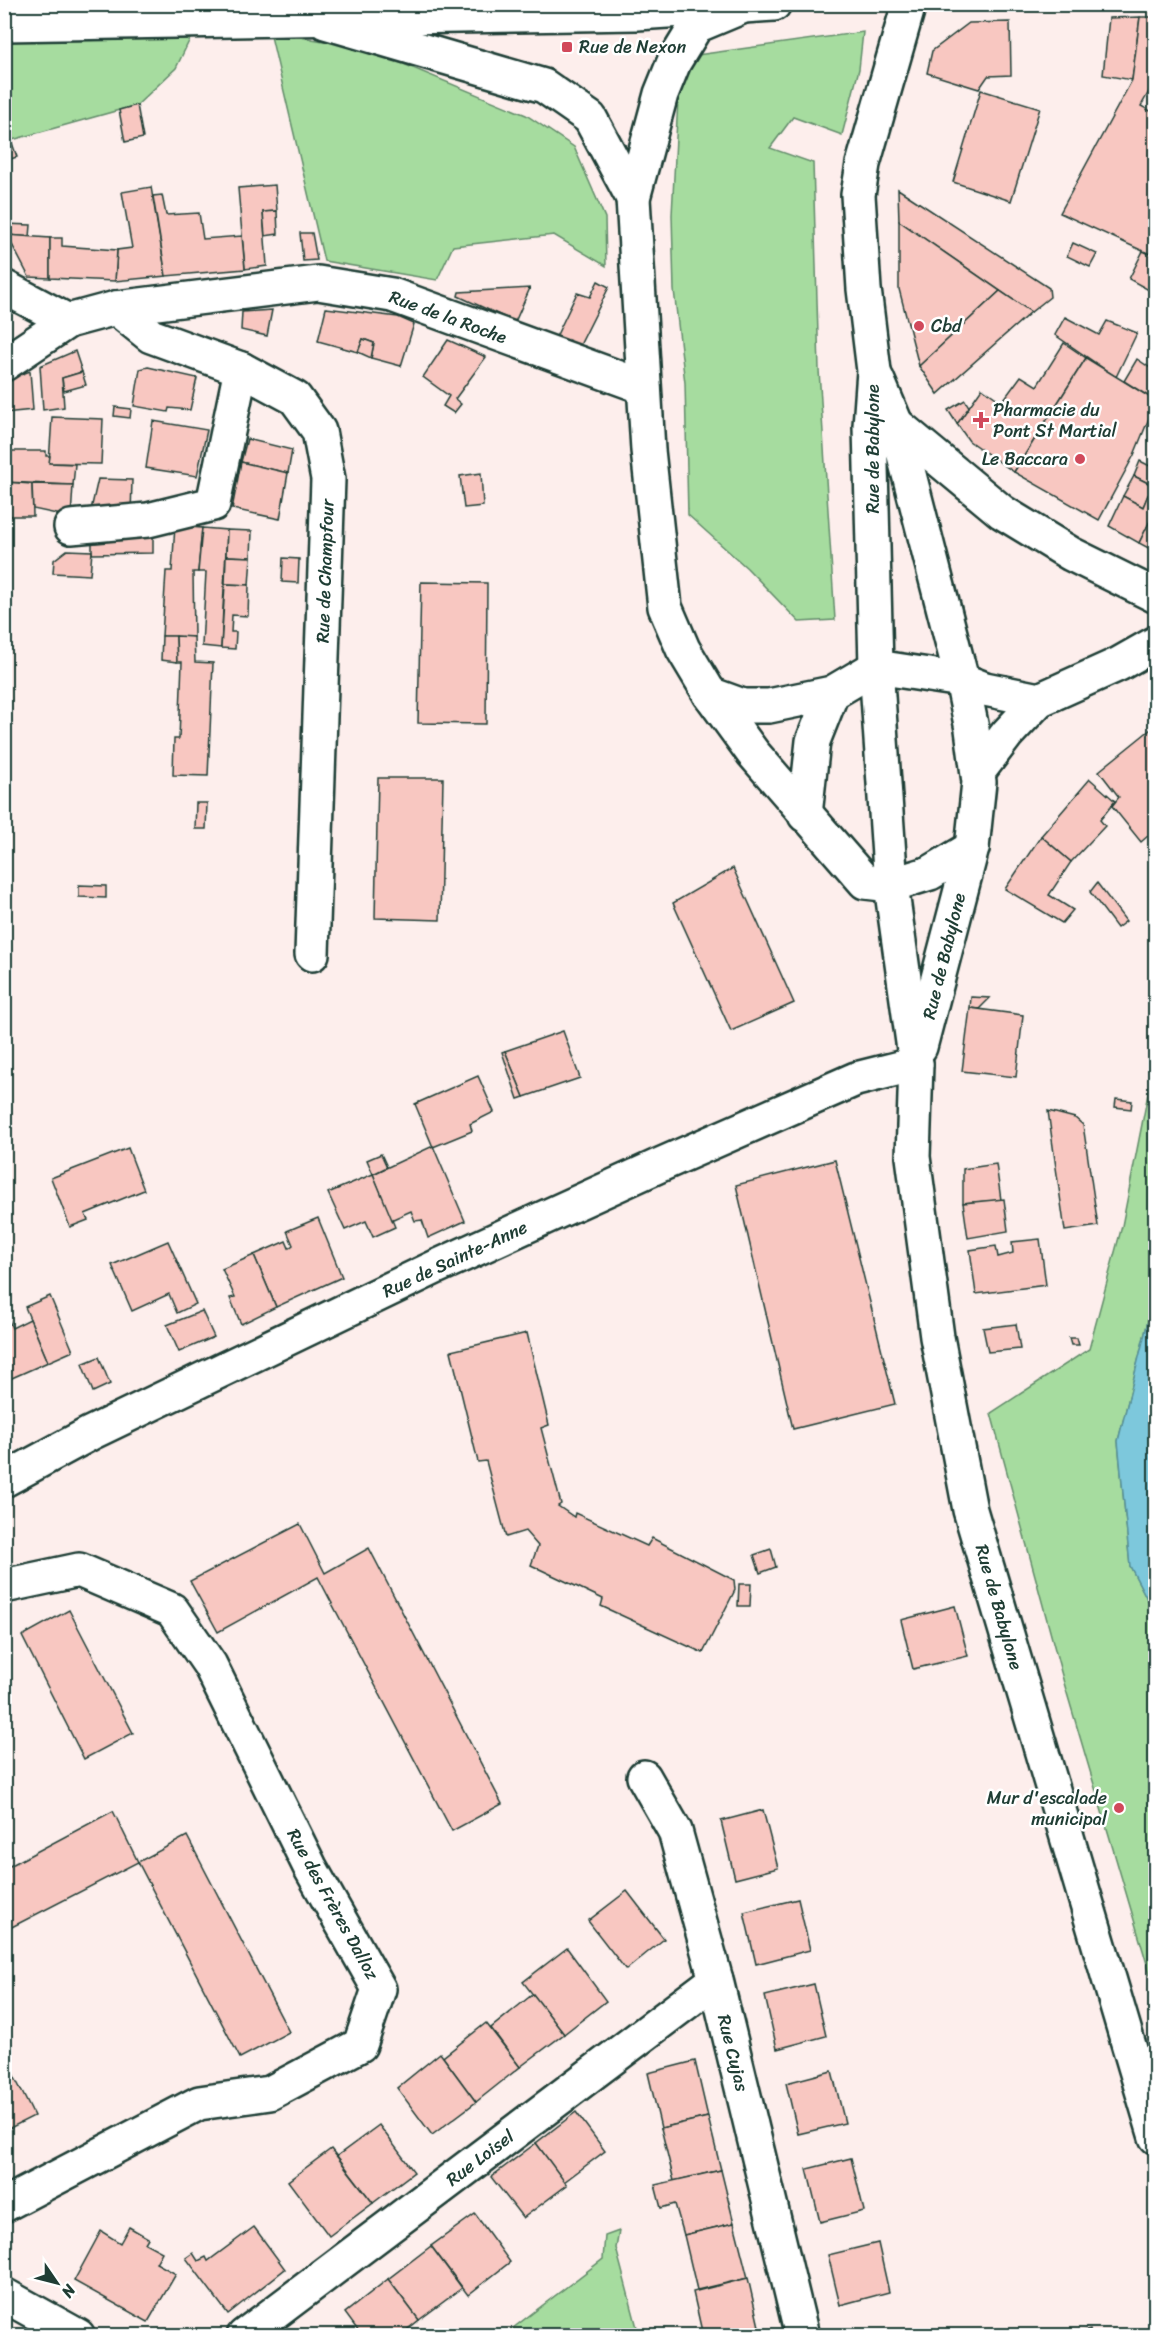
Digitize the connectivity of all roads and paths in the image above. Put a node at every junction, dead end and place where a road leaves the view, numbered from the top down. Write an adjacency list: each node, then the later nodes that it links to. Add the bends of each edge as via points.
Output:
1 (774, 4): 3 (street)
2 (909, 4): 12 (street, via 863,164 858,195)
3 (739, 8): 4 (street); 6 (street, via 696,26 674,62 661,94)
4 (315, 19): 5 (street); 6 (street, via 544,86 590,118)
5 (4, 24)
6 (633, 198): 13 (street)
7 (4, 287): 9 (street)
8 (116, 308): 9 (street, Rue de la Roche); 11 (street, Rue de Champfour, via 151,336); 13 (street, Rue de la Roche, via 318,283 392,295)
9 (68, 321): 10 (street, Rue de la Roche)
10 (4, 364)
11 (241, 369): 15 (street, via 213,504 148,520); 27 (street, Rue de Champfour, via 295,398 319,431 328,479)
12 (874, 371): 14 (street, Rue de Babylone); 18 (street, Rue de Babylone, via 870,426)
13 (644, 387): 21 (street, via 665,607 683,649)
14 (896, 424): 16 (street, via 1002,512 1071,554); 19 (street, Rue de Babylone)
15 (71, 527)
16 (1155, 596)
17 (1155, 643): 22 (street)
18 (876, 667): 19 (street); 20 (street); 26 (street, Rue de Babylone)
19 (962, 680): 22 (street); 23 (street, Rue de Babylone)
20 (832, 693): 21 (street, via 769,706 743,706); 24 (street, via 813,741)
21 (710, 694): 24 (street)
22 (1039, 700): 23 (street)
23 (978, 772): 25 (street, Rue de Babylone)
24 (806, 816): 26 (street, via 866,882)
25 (972, 848): 26 (street, Rue de Babylone, via 930,873); 28 (street, Rue de Babylone)
26 (891, 885): 28 (street, Rue de Babylone)
27 (312, 954)
28 (916, 1064): 29 (street, Rue de Sainte-Anne, via 856,1079 436,1267 91,1433); 33 (street, Rue de Babylone, via 913,1157 937,1336 970,1510)
29 (4, 1480)
30 (4, 1586): 34 (street, Rue des Frères Dalloz, via 79,1570 172,1610 210,1665 310,1867 379,1989 360,2046 270,2093 199,2103)
31 (644, 1777): 32 (street, Rue Cujas, via 675,1831)
32 (716, 1980): 37 (street, Rue Loisel); 38 (street, Rue Cujas)
33 (1155, 2138)
34 (4, 2205)
35 (4, 2295): 36 (street)
36 (78, 2336)
37 (244, 2336)
38 (802, 2336)

